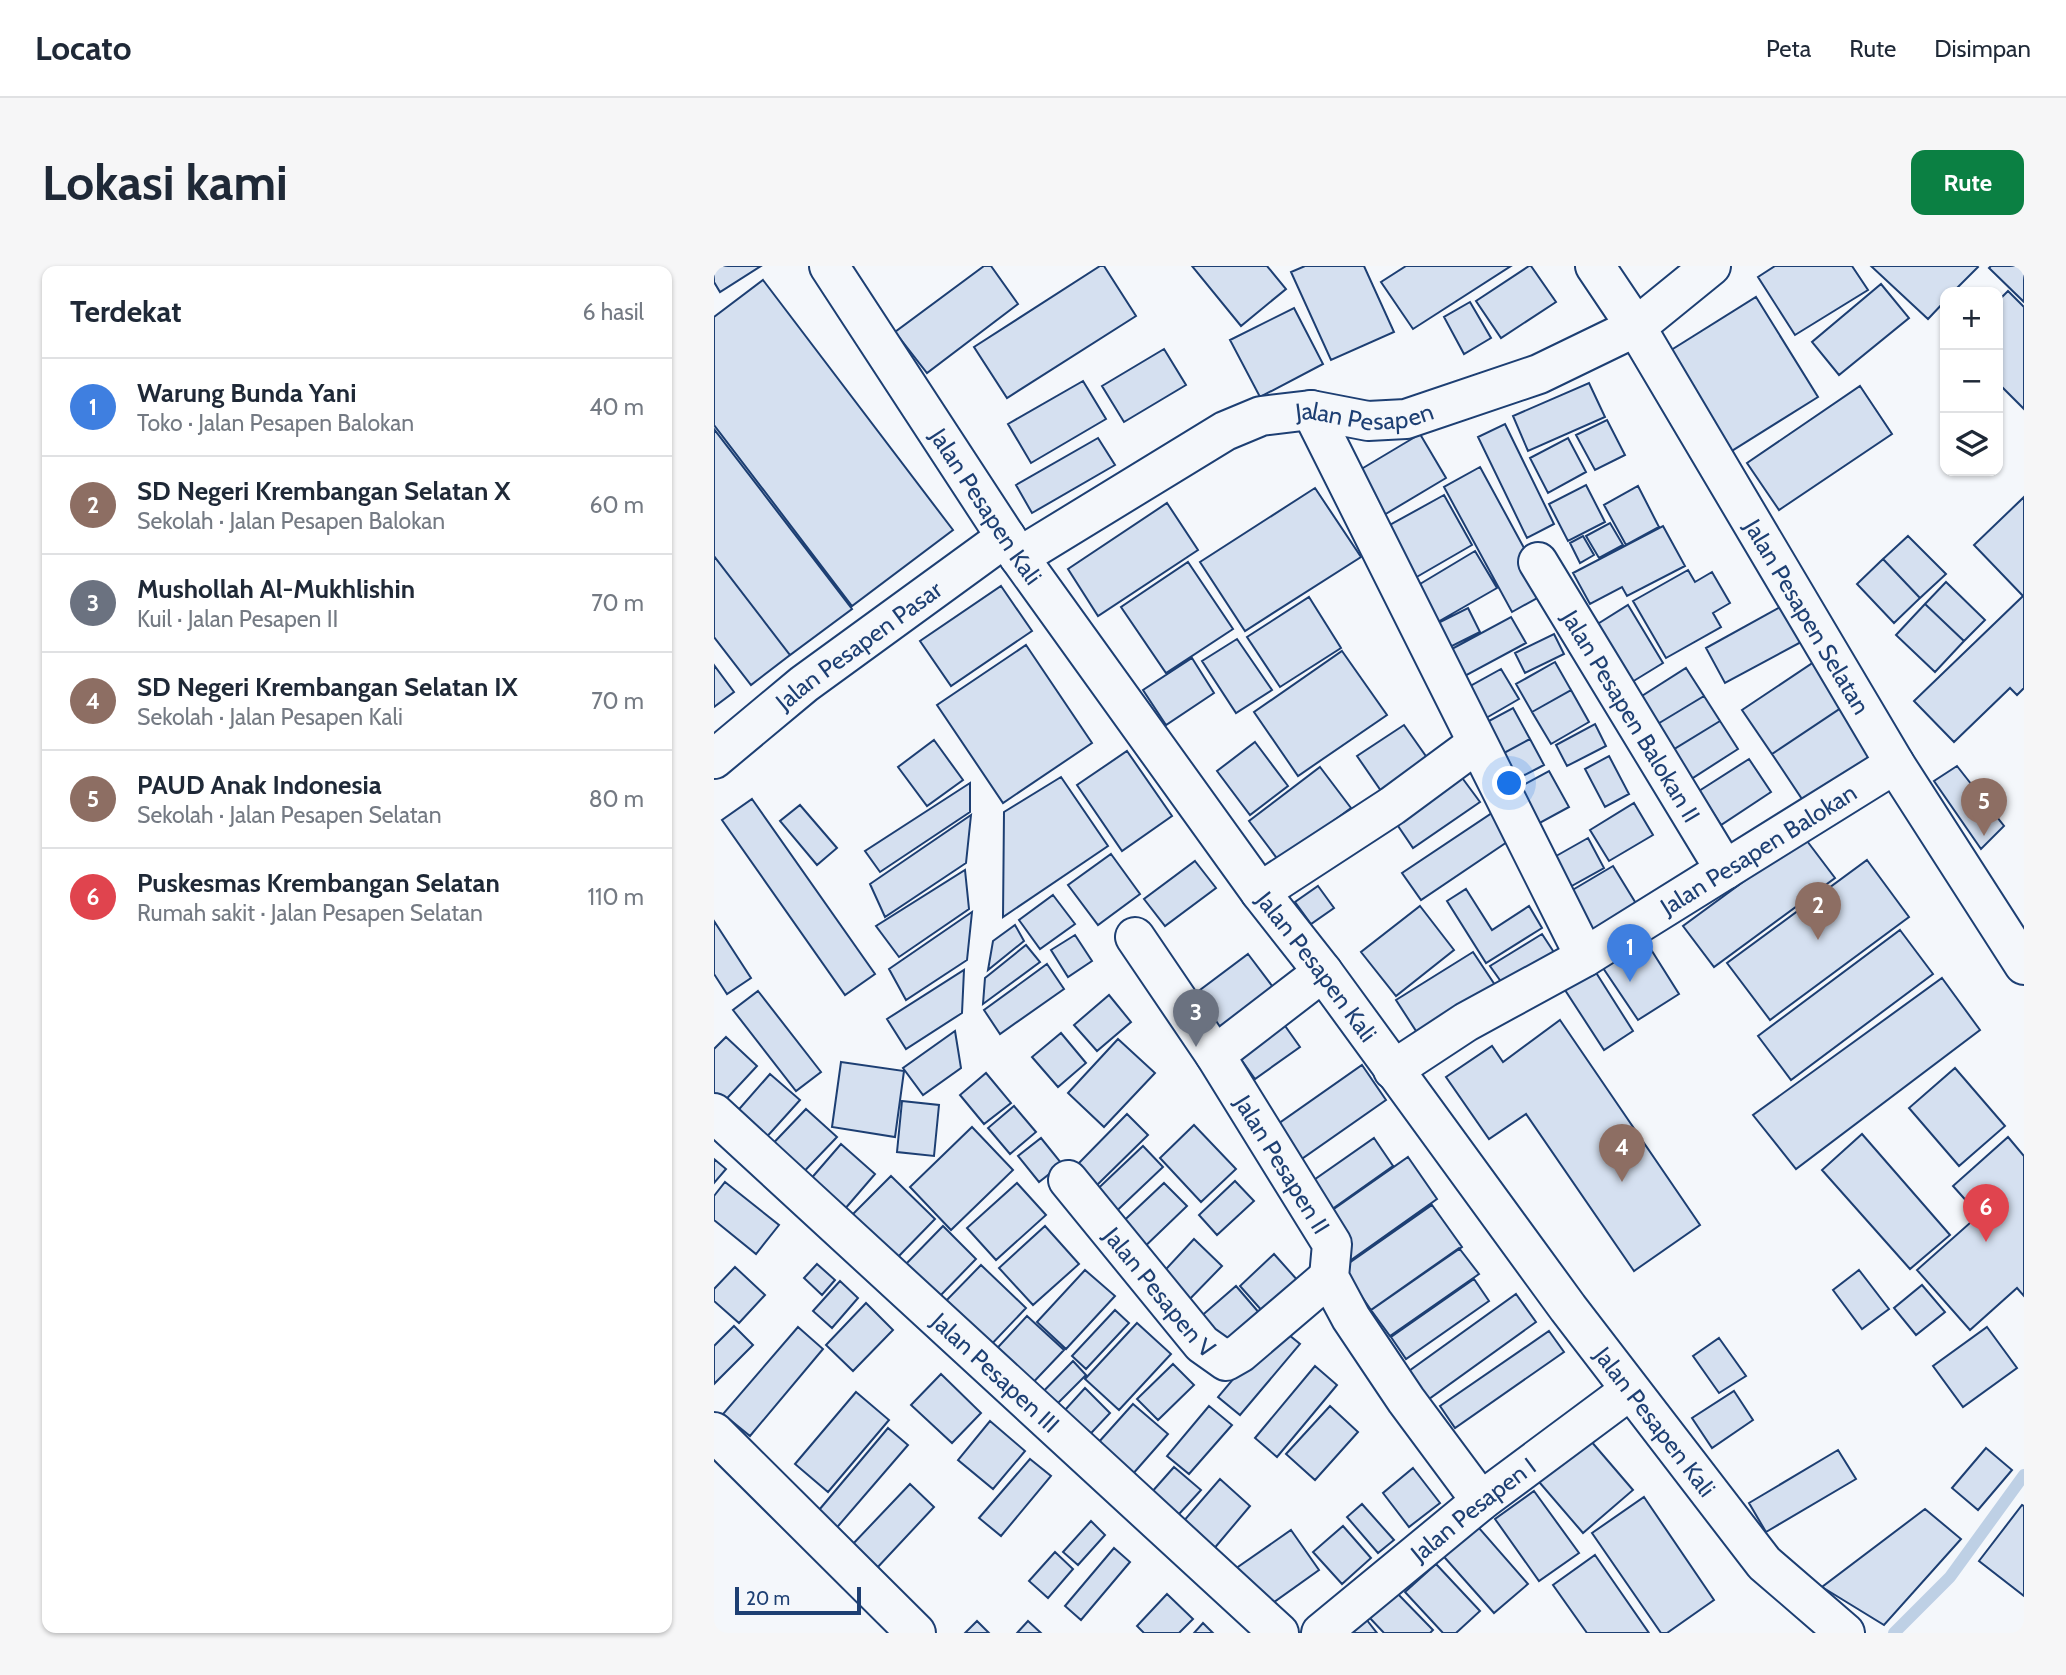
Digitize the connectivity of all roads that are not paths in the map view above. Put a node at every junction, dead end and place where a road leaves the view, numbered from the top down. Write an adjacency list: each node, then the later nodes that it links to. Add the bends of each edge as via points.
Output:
1 (829, 266): 6 (street, Jalan Pesapen Kali)
2 (1595, 266): 4 (street, Jalan Pesapen Selatan)
3 (1711, 266): 4 (street, Jalan Pesapen)
4 (1636, 327): 5 (street, Jalan Pesapen, via 1539,374 1406,419 1368,421); 10 (street, Jalan Pesapen Selatan)
5 (1311, 410): 6 (street, Jalan Pesapen, via 1261,416 1225,431); 8 (street)
6 (1012, 547): 9 (street, Jalan Pesapen Pasar, via 804,684); 12 (street, Jalan Pesapen Kali)
7 (1538, 562): 11 (street, Jalan Pesapen Balokan II)
8 (1476, 744): 12 (street, via 1392,806); 14 (street)
9 (714, 759)
10 (1895, 764): 11 (street, Jalan Pesapen Balokan); 15 (street, Jalan Pesapen Selatan)
11 (1725, 870): 14 (street, Jalan Pesapen Balokan)
12 (1260, 892): 16 (street, Jalan Pesapen Kali)
13 (1135, 937): 17 (street, Jalan Pesapen II)
14 (1585, 957): 18 (street, Jalan Pesapen Balokan, via 1466,1022)
15 (2024, 965)
16 (1323, 972): 17 (street); 18 (street, Jalan Pesapen Kali)
17 (1215, 1055): 21 (street, Jalan Pesapen II, via 1332,1244)
18 (1393, 1070): 22 (street, Jalan Pesapen Kali)
19 (714, 1112): 26 (street, Jalan Pesapen III)
20 (1068, 1180): 21 (street, Jalan Pesapen V, via 1202,1344 1226,1361)
21 (1329, 1277): 24 (street, via 1406,1400)
22 (1629, 1391): 24 (street, Jalan Pesapen I); 28 (street, Jalan Pesapen Kali, via 1764,1563)
23 (714, 1433): 25 (street)
24 (1481, 1501): 27 (street, Jalan Pesapen I)
25 (916, 1633)
26 (1279, 1633)
27 (1321, 1633)
28 (1845, 1633)

